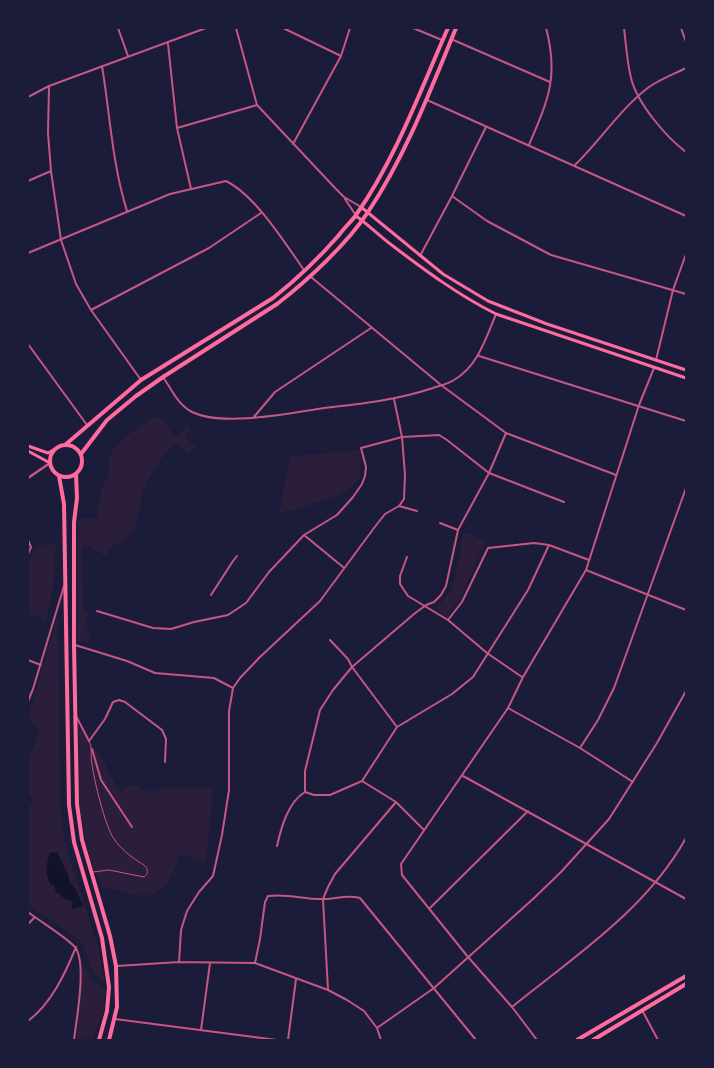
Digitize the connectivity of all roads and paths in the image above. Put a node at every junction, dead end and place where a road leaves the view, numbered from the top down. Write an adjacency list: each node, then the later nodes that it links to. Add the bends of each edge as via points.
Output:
1 (118, 28): 16 (street)
2 (206, 28): 15 (street)
3 (236, 28): 25 (street)
4 (283, 28): 17 (street)
5 (350, 28): 17 (street)
6 (413, 28): 13 (street)
7 (448, 28): 13 (main road)
8 (456, 28): 12 (main road)
9 (546, 28): 20 (street, via 553,69)
10 (624, 28): 22 (street, via 631,78)
11 (681, 28): 14 (street)
12 (451, 39): 20 (street); 24 (main road)
13 (442, 40): 37 (main road, via 399,142)
14 (686, 42)
15 (168, 43): 16 (street); 27 (street)
16 (128, 56): 18 (street)
17 (341, 56): 28 (street)
18 (102, 66): 21 (street); 38 (street, via 113,150)
19 (686, 68): 22 (street)
20 (551, 83): 29 (street)
21 (49, 86): 23 (street); 32 (street)
22 (638, 96): 30 (street, via 653,118); 31 (street)
23 (28, 97)
24 (427, 100): 26 (street); 40 (main road)
25 (257, 105): 27 (street); 28 (street)
26 (486, 127): 29 (street); 35 (street)
27 (177, 128): 34 (street)
28 (293, 145): 36 (street)
29 (529, 146): 31 (street)
30 (686, 152)
31 (574, 166): 42 (street)
32 (51, 171): 33 (street); 44 (street)
33 (28, 181)
34 (191, 189): 38 (street); 39 (street, via 226,181 248,197)
35 (452, 196): 47 (street); 50 (street, via 487,221 551,255)
36 (344, 197): 37 (street); 41 (street)
37 (361, 207): 40 (main road); 41 (main road)
38 (127, 210): 44 (street)
39 (261, 213): 48 (street); 52 (street, via 209,248)
40 (368, 213): 43 (main road); 47 (main road)
41 (356, 216): 43 (main road); 48 (main road)
42 (686, 216)
43 (362, 220): 49 (main road); 53 (main road, via 441,282)
44 (61, 240): 45 (street); 52 (street, via 76,284)
45 (28, 253)
46 (686, 254): 50 (street)
47 (420, 256): 57 (main road, via 488,301)
48 (304, 270): 62 (main road, via 273,298)
49 (310, 276): 54 (street); 60 (main road, via 278,304)
50 (673, 290): 51 (street); 57 (street)
51 (686, 294)
52 (91, 310): 62 (street)
53 (496, 314): 56 (street); 58 (main road)
54 (371, 328): 63 (street); 66 (street, via 275,392)
55 (28, 345): 68 (street)
56 (478, 355): 63 (street, via 472,366 454,381); 65 (street)
57 (656, 360): 59 (main road)
58 (654, 368): 61 (main road); 65 (street)
59 (686, 370)
60 (163, 377): 66 (street, via 181,404 193,412 210,417); 75 (main road, via 107,420)
61 (686, 378)
62 (141, 380): 68 (main road)
63 (441, 385): 64 (street); 69 (street)
64 (394, 399): 66 (street); 70 (street)
65 (639, 406): 67 (street); 79 (street)
66 (253, 418)
67 (686, 421)
68 (88, 426): 71 (main road)
69 (506, 433): 77 (street); 79 (street)
70 (402, 437): 77 (street, via 439,435); 84 (street, via 406,475 404,499); 88 (street, via 361,448 366,466 362,484 337,516)
71 (65, 445): 73 (main road); 75 (main road, via 74,447)
72 (28, 446): 73 (main road, via 48,452)
73 (55, 449): 76 (main road)
74 (28, 451): 76 (main road)
75 (81, 454): 78 (main road, via 82,465)
76 (50, 463): 80 (main road); 81 (street)
77 (489, 473): 83 (street); 87 (street)
78 (76, 474): 80 (main road); 105 (main road)
79 (616, 475): 94 (street)
80 (59, 476): 97 (main road, via 64,504)
81 (28, 478)
82 (686, 488): 98 (street)
83 (564, 502)
84 (399, 506): 85 (street); 95 (street, via 385,514)
85 (417, 511)
86 (440, 523): 87 (street)
87 (458, 530): 100 (street, via 446,586 434,602)
88 (304, 536): 95 (street); 102 (street, via 269,572 246,603 228,615 171,629 153,628)
89 (28, 540): 91 (street, via 31,547)
90 (549, 544): 94 (street); 103 (street, via 488,548 462,602); 106 (street, via 528,590)
91 (28, 554)
92 (237, 556): 99 (street)
93 (407, 557): 100 (street, via 400,584 408,596)
94 (589, 560): 96 (street)
95 (343, 567): 111 (street, via 320,601 260,657)
96 (586, 570): 98 (street); 110 (street)
97 (65, 581): 108 (street); 158 (main road, via 69,805 74,842 102,938 109,987)
98 (648, 594): 101 (street); 118 (street, via 614,688)
99 (211, 596)
100 (426, 605): 103 (street); 109 (street)
101 (686, 610)
102 (97, 611)
103 (448, 620): 106 (street)
104 (330, 640): 109 (street)
105 (74, 645): 111 (street, via 155,673 214,678); 115 (main road)
106 (486, 653): 110 (street); 116 (street, via 473,677 452,694)
107 (28, 660): 108 (street)
108 (40, 665): 113 (street)
109 (352, 667): 116 (street); 124 (street, via 320,710 305,771)
110 (522, 677): 114 (street)
111 (233, 688): 142 (street, via 229,711 229,790 222,835 212,876 187,911 181,930)
112 (686, 691): 123 (street)
113 (28, 701)
114 (508, 708): 118 (street); 121 (street)
115 (75, 714): 117 (street); 132 (main road, via 77,804)
116 (397, 727): 122 (street)
117 (88, 741): 119 (lane); 120 (street, via 105,719 112,702 119,700 162,730 166,739)
118 (580, 748): 123 (street)
119 (92, 749): 127 (street, via 102,780); 132 (lane, via 91,761 109,829 131,857 145,866 147,874 144,877 109,870)
120 (165, 762)
121 (462, 775): 126 (street); 128 (street)
122 (362, 781): 124 (street, via 330,795); 125 (street)
123 (633, 782): 130 (street)
124 (305, 792): 131 (street, via 289,812)
125 (396, 802): 128 (street); 134 (street, via 336,874)
126 (528, 811): 130 (street); 136 (street)
127 (132, 827)
128 (424, 830): 136 (street, via 401,864 402,874)
129 (686, 838): 133 (street)
130 (586, 844): 133 (street); 141 (street, via 533,899)
131 (277, 846)
132 (91, 873): 145 (main road)
133 (656, 883): 135 (street); 151 (street, via 633,908)
134 (324, 899): 144 (street, via 281,894 268,896); 149 (street, via 350,895 360,898); 150 (street)
135 (686, 899)
136 (429, 908): 141 (street)
137 (28, 912): 138 (street)
138 (35, 917): 139 (street); 140 (street)
139 (28, 924)
140 (76, 947): 154 (street, via 49,1000); 157 (street, via 81,977)
141 (468, 957): 149 (street); 151 (street)
142 (179, 962): 143 (street); 145 (street)
143 (210, 962): 144 (street); 156 (street)
144 (255, 963): 147 (street)
145 (116, 966): 153 (main road)
146 (686, 976): 165 (main road)
147 (296, 979): 150 (street); 161 (street)
148 (686, 984): 152 (main road)
149 (434, 988): 155 (street); 163 (street)
150 (328, 990): 155 (street, via 364,1011)
151 (512, 1008): 164 (street)
152 (642, 1010): 166 (main road); 167 (street)
153 (115, 1019): 156 (street); 159 (main road)
154 (28, 1021)
155 (377, 1028): 162 (street)
156 (201, 1030): 160 (street)
157 (74, 1040)
158 (99, 1040)
159 (109, 1040)
160 (277, 1040)
161 (288, 1040)
162 (381, 1040)
163 (476, 1040)
164 (537, 1040)
165 (577, 1040)
166 (593, 1040)
167 (658, 1040)

